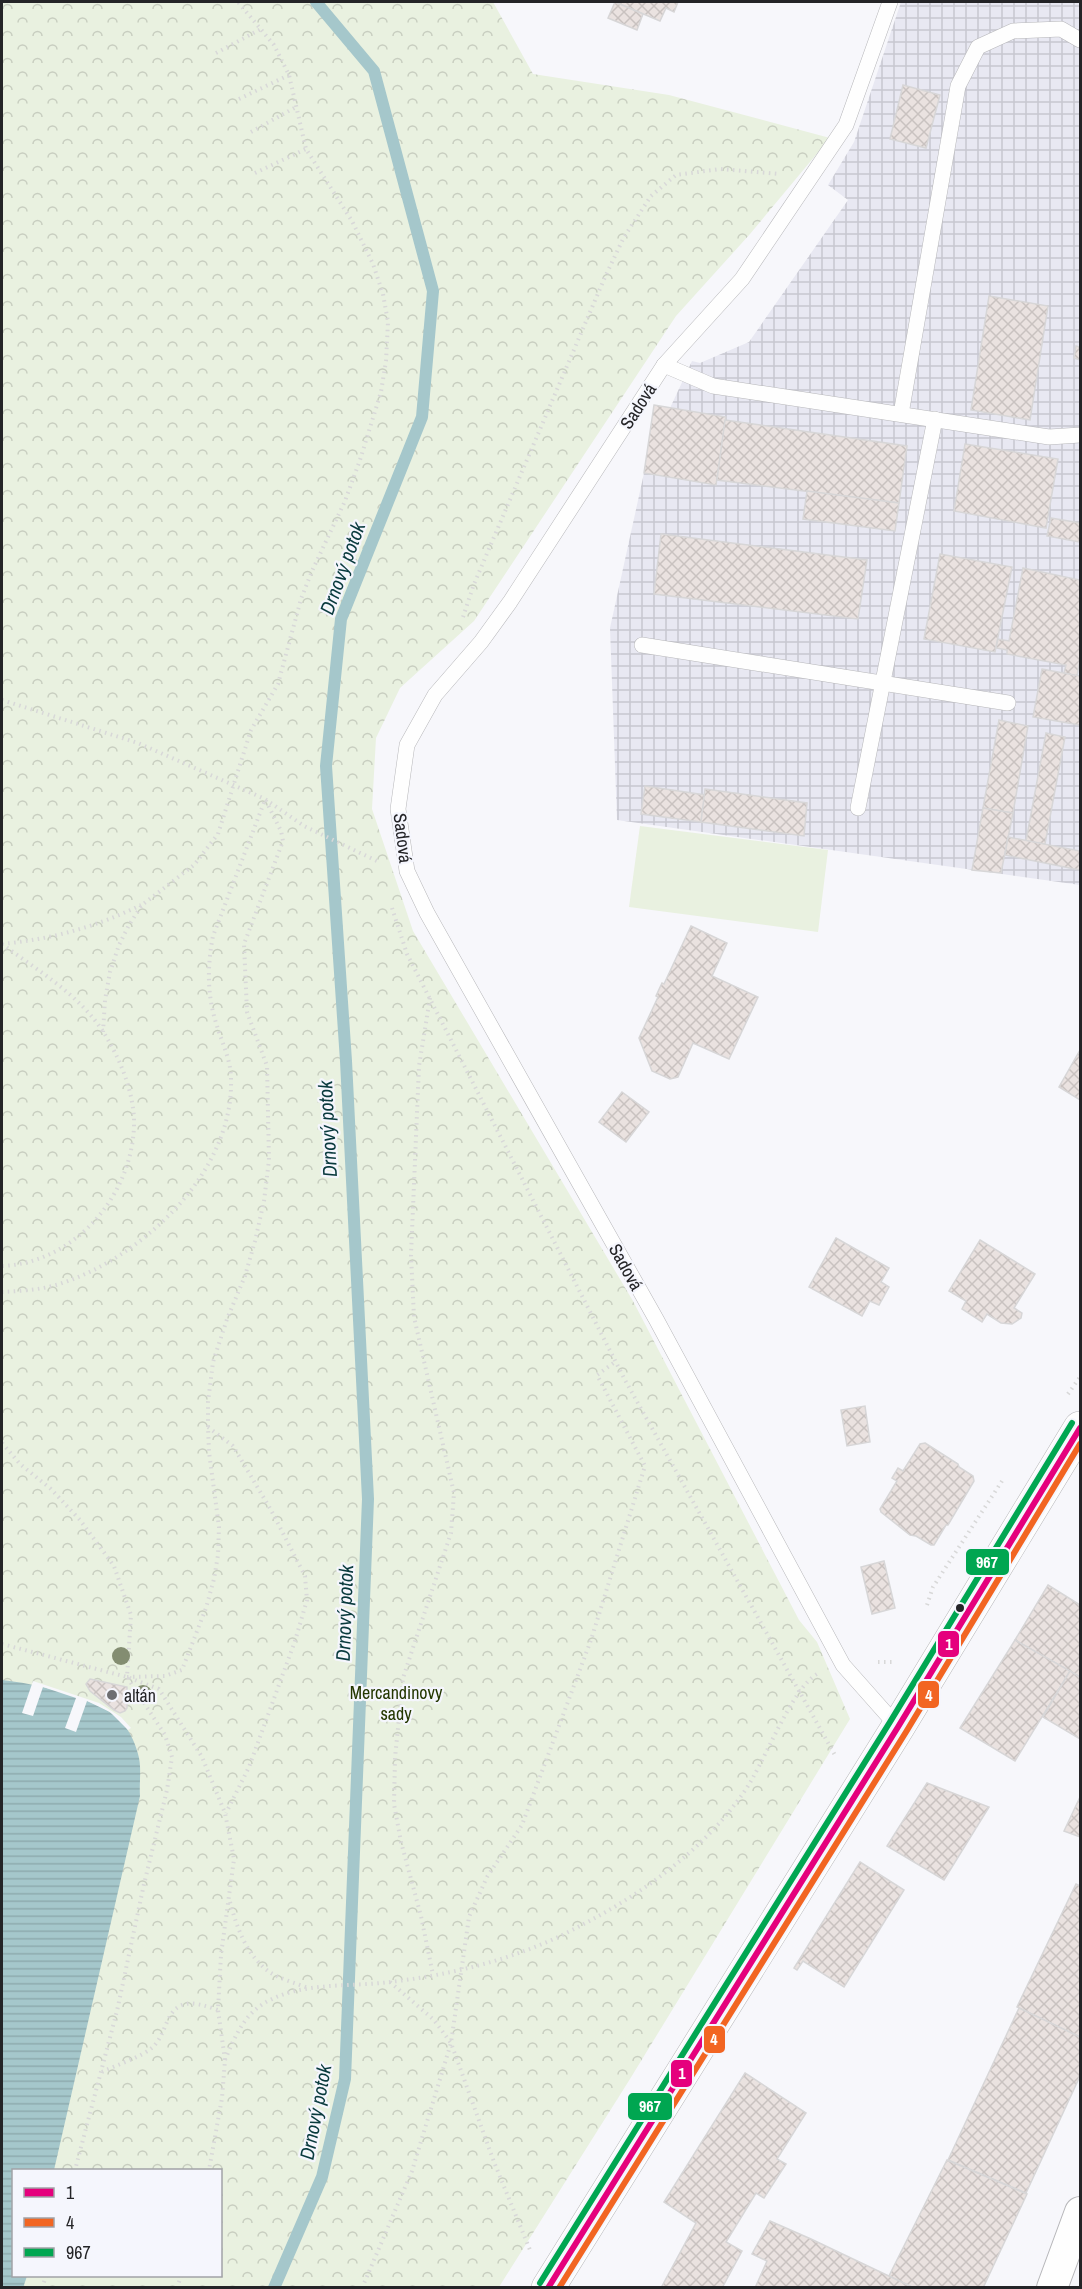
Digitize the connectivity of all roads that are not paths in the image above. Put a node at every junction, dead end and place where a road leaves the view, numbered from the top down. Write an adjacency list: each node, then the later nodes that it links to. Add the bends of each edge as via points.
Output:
1 (890, 2): 3 (lane, Sadová, via 846,124 742,279)
2 (1080, 40): 4 (lane, via 1061,29 1013,31 978,47 958,86)
3 (664, 365): 4 (lane, via 713,386); 12 (lane, Sadová, via 510,602 435,695 407,745 398,809 407,872 843,1665)
4 (901, 414): 5 (lane)
5 (935, 419): 6 (lane, via 1049,437); 8 (lane)
6 (1080, 435)
7 (642, 645): 8 (lane)
8 (883, 683): 9 (lane); 10 (lane)
9 (1008, 703)
10 (858, 808)
11 (1080, 1428): 12 (street)
12 (898, 1727): 14 (street)
13 (1080, 2212): 15 (street)
14 (548, 2288)
15 (1052, 2288)

